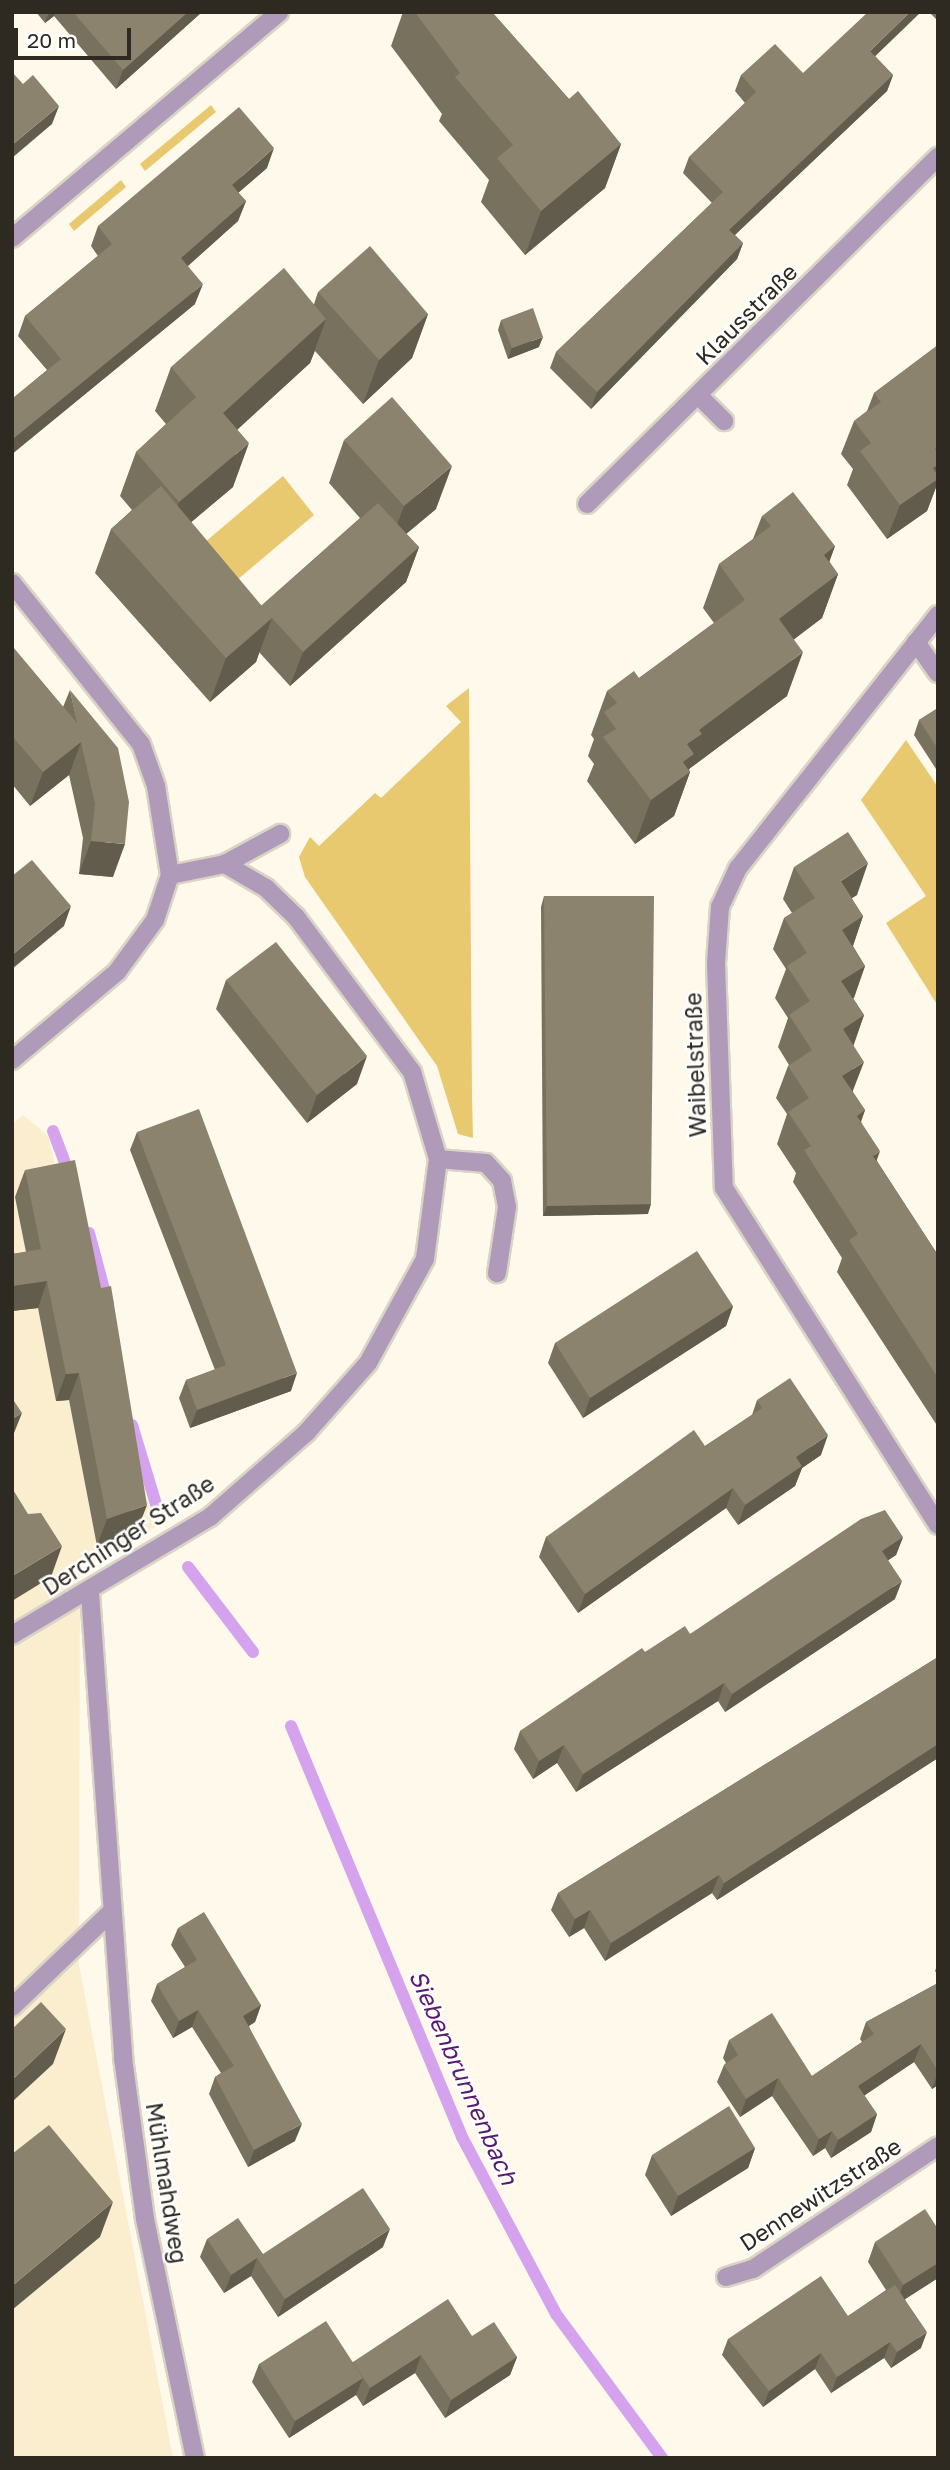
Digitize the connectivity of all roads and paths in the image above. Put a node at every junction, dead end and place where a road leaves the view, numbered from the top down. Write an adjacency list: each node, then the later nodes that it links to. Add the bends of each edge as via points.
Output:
1 (279, 12): 3 (street)
2 (938, 157): 4 (street, Klausstraße)
3 (12, 238)
4 (698, 395): 5 (street); 6 (street, Klausstraße)
5 (724, 421)
6 (587, 503)
7 (12, 583): 13 (street, via 141,744 156,786)
8 (938, 615): 9 (street, Waibelstraße)
9 (916, 642): 10 (street); 17 (street, Waibelstraße, via 738,867 720,907 716,963 724,1188)
10 (938, 673)
11 (280, 834): 12 (street)
12 (225, 864): 13 (street); 15 (street, Derchinger Straße, via 266,888 296,917 395,1042 427,1109)
13 (170, 875): 14 (street, via 155,920 117,972)
14 (12, 1060)
15 (438, 1158): 16 (street, via 486,1163 502,1181 507,1207); 18 (street, Derchinger Straße, via 425,1259 368,1363 306,1433 210,1517)
16 (496, 1273)
17 (938, 1525)
18 (90, 1593): 19 (street, Derchinger Straße); 20 (street, Mühlmahdweg)
19 (12, 1634)
20 (110, 1913): 21 (street); 24 (street, Mühlmahdweg, via 145,2219)
21 (12, 2007)
22 (938, 2146): 23 (street, Dennewitzstraße, via 753,2269)
23 (726, 2277)
24 (195, 2458)

